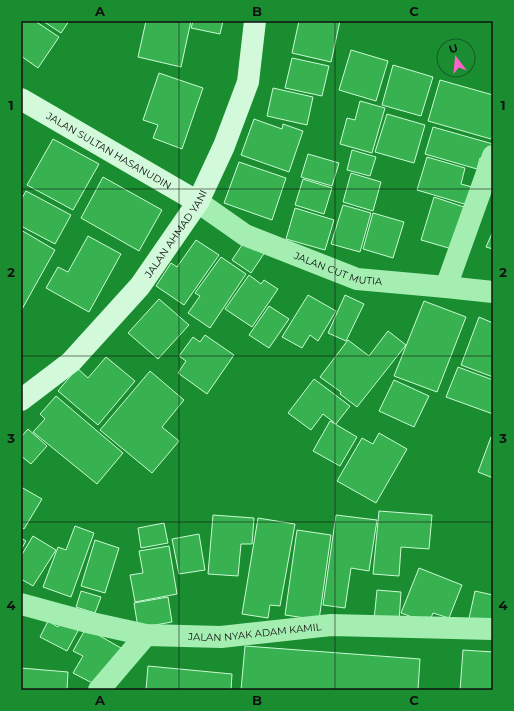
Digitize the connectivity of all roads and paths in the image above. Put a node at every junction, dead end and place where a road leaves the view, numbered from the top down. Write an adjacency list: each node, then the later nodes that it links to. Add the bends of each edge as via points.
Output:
1 (255, 21): 4 (street, JALAN AHMAD YANI, via 248,82 224,146)
2 (21, 99): 4 (street, JALAN SULTAN HASANUDIN)
3 (493, 156): 5 (street)
4 (198, 202): 5 (street, JALAN CUT MUTIA, via 245,235 357,280); 7 (street, JALAN AHMAD YANI, via 140,286 71,362)
5 (446, 286): 6 (street, JALAN CUT MUTIA)
6 (493, 292)
7 (21, 400)
8 (21, 604): 10 (street, JALAN NYAK ADAM KAMIL)
9 (493, 629): 10 (street, JALAN NYAK ADAM KAMIL, via 331,625 221,638)
10 (146, 635): 11 (street)
11 (100, 690)

